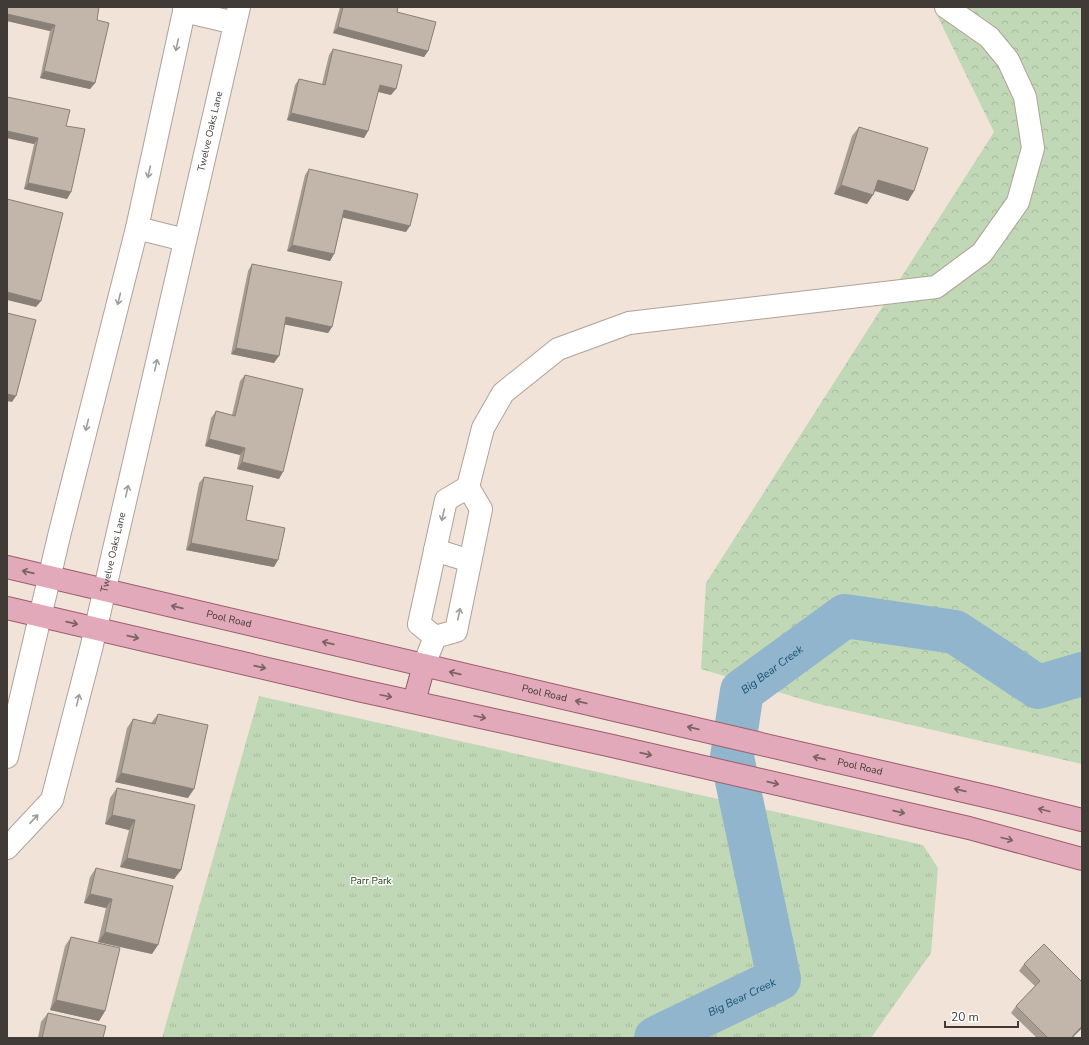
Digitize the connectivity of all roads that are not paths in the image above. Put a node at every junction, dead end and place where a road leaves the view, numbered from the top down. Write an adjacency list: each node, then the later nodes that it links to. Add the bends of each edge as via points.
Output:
1 (946, 7): 6 (street, via 989,37 1008,60 1025,97 1033,148 1018,202 982,253 936,287 629,323 558,349 503,393 483,428)
2 (184, 9): 3 (street, Twelve Oaks Lane); 4 (street, Twelve Oaks Lane, one-way to 4)
3 (237, 15): 5 (street, Twelve Oaks Lane)
4 (137, 228): 5 (street); 10 (street, Twelve Oaks Lane, one-way to 10)
5 (185, 240): 11 (street, Twelve Oaks Lane, one-way to 5)
6 (468, 487): 7 (street, one-way to 7, via 446,500); 8 (street, via 480,508)
7 (435, 550): 8 (street); 15 (street, via 419,624)
8 (470, 561): 15 (street, one-way to 8, via 456,630)
9 (7, 567): 10 (main road, Pool Road, one-way to 9)
10 (50, 578): 11 (main road, Pool Road); 13 (street, Twelve Oaks Lane)
11 (104, 590): 14 (street, Twelve Oaks Lane); 16 (main road, Pool Road, one-way to 11)
12 (7, 608): 13 (main road)
13 (41, 615): 14 (main road, one-way to 14); 18 (street, Twelve Oaks Lane)
14 (96, 628): 17 (main road, one-way to 17); 20 (street, Twelve Oaks Lane, one-way to 14, via 52,800)
15 (435, 637): 16 (street)
16 (424, 665): 17 (main road); 19 (main road, Pool Road, one-way to 16)
17 (414, 702): 21 (main road, one-way to 21, via 970,828)
18 (7, 757)
19 (1082, 820)
20 (7, 848)
21 (1082, 860)

